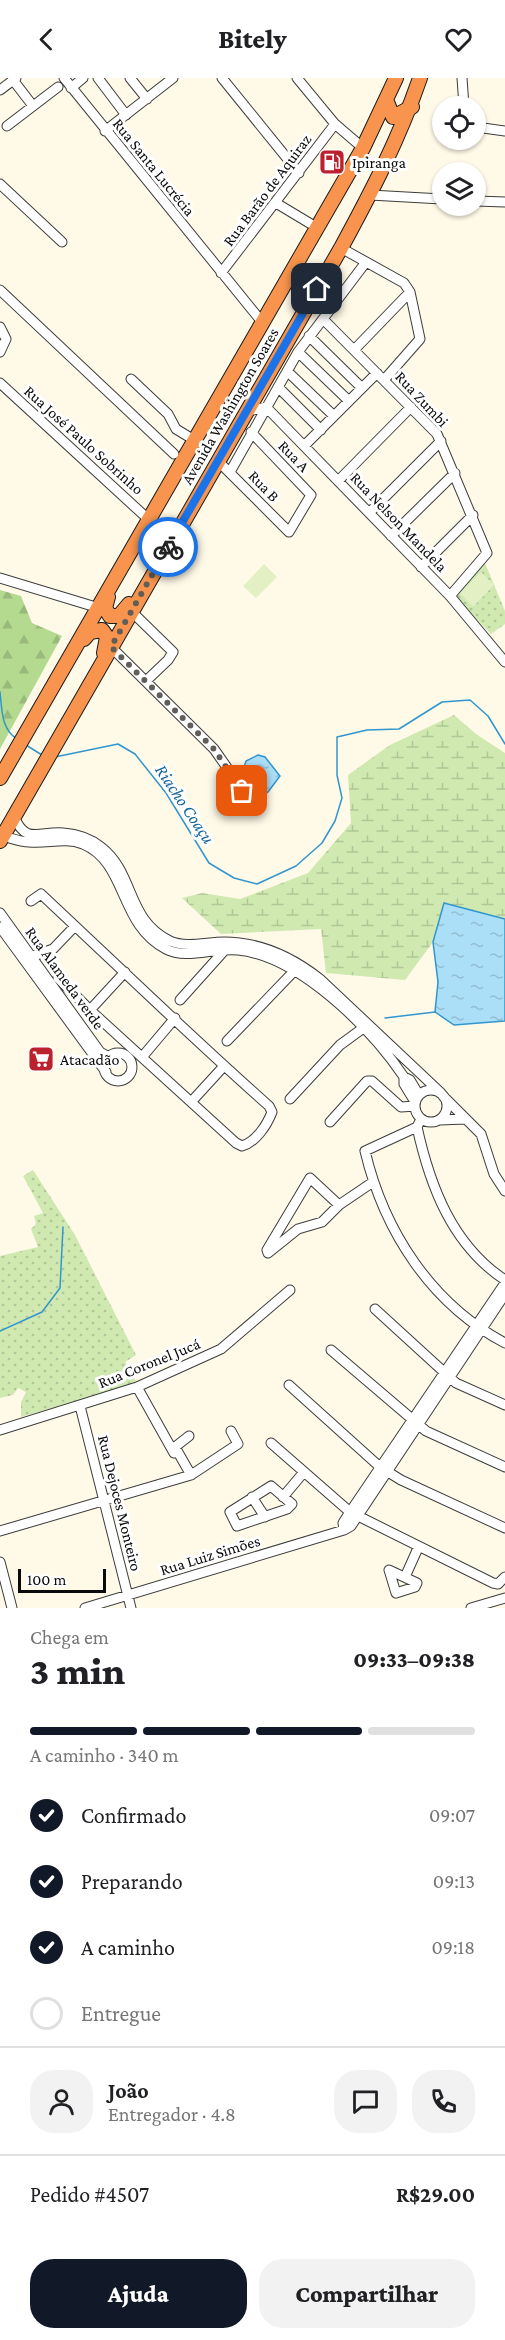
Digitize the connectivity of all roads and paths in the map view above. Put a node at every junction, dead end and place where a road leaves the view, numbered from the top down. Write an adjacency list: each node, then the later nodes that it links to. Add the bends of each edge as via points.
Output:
1 (64, 78): 13 (street, Rua Santa Lucrécia)
2 (83, 78): 13 (street)
3 (98, 78): 20 (street)
4 (130, 78): 16 (street)
5 (222, 78): 29 (street)
6 (298, 78): 21 (street)
7 (396, 78): 17 (highway, Avenida Washington Soares)
8 (420, 78): 19 (highway, Avenida Washington Soares)
9 (462, 78): 15 (street)
10 (14, 79): 14 (street); 18 (street)
11 (168, 80): 16 (street)
12 (58, 87): 18 (street)
13 (71, 88): 24 (street, Rua Santa Lucrécia)
14 (0, 90)
15 (463, 96)
16 (147, 99): 20 (street)
17 (387, 102): 19 (highway, via 393,117); 26 (highway, Avenida Washington Soares)
18 (33, 106): 22 (street)
19 (412, 107): 27 (highway, Avenida Washington Soares)
20 (126, 115): 24 (street)
21 (335, 124): 28 (street); 29 (street, Rua Barão de Aquiraz)
22 (7, 126)
23 (486, 128): 25 (street)
24 (105, 131): 40 (street, Rua Santa Lucrécia)
25 (505, 131)
26 (371, 133): 27 (highway, via 387,126); 28 (highway, Avenida Washington Soares)
27 (395, 146): 31 (highway, Avenida Washington Soares)
28 (363, 148): 36 (highway, Avenida Washington Soares)
29 (298, 173): 35 (street, Rua Barão de Aquiraz)
30 (0, 184): 37 (street)
31 (370, 195): 32 (street); 38 (highway, Avenida Washington Soares)
32 (432, 198)
33 (486, 201): 34 (street)
34 (505, 202)
35 (276, 203): 36 (street); 40 (street, Rua Barão de Aquiraz)
36 (316, 227): 44 (highway, Avenida Washington Soares)
37 (62, 242)
38 (341, 248): 39 (street); 56 (highway, Avenida Washington Soares)
39 (366, 262): 42 (street, via 401,281); 43 (street, Avenida Washington Soares)
40 (222, 273): 44 (street, Rua Santa Lucrécia)
41 (0, 290): 65 (street)
42 (410, 291): 47 (street); 51 (street, via 420,339)
43 (322, 319): 46 (street, Avenida Washington Soares); 47 (street, Rua Zumbi)
44 (262, 322): 62 (highway, Avenida Washington Soares)
45 (0, 327): 48 (street, via 6,339)
46 (309, 336): 49 (street, Avenida Washington Soares); 55 (street)
47 (354, 350): 51 (street, Rua Zumbi)
48 (0, 352)
49 (298, 352): 50 (street, Avenida Washington Soares); 57 (street)
50 (287, 371): 54 (street, Avenida Washington Soares); 59 (street)
51 (380, 377): 55 (street); 58 (street, Rua Zumbi)
52 (131, 379): 62 (street, via 168,414 176,429)
53 (0, 383): 72 (street, Rua José Paulo Sobrinho)
54 (278, 387): 56 (street, Avenida Washington Soares); 60 (street)
55 (362, 388): 57 (street)
56 (264, 399): 61 (street, Avenida Washington Soares); 64 (street, Rua Nelson Mandela); 66 (highway, Avenida Washington Soares, via 249,406)
57 (349, 401): 59 (street)
58 (411, 407): 63 (street, Rua Zumbi); 69 (street)
59 (334, 416): 60 (street)
60 (321, 430): 64 (street)
61 (251, 432): 67 (street, Avenida Washington Soares); 73 (street, Rua A, via 311,495)
62 (194, 440): 72 (highway, Avenida Washington Soares)
63 (441, 441): 68 (street, Rua Zumbi); 70 (street)
64 (304, 446): 69 (street, Rua Nelson Mandela)
65 (174, 454)
66 (218, 461): 67 (street, Rua B); 79 (highway, Avenida Washington Soares)
67 (230, 472): 73 (street, Rua B)
68 (455, 473): 71 (street, Rua Zumbi); 74 (street)
69 (338, 481): 70 (street, Rua Nelson Mandela)
70 (369, 513): 74 (street, Rua Nelson Mandela)
71 (472, 515): 75 (street); 78 (street, Rua Zumbi, via 486,557)
72 (148, 519): 77 (highway, Avenida Washington Soares)
73 (289, 532)
74 (391, 536): 75 (street, Rua Nelson Mandela)
75 (421, 567): 78 (street, Rua Nelson Mandela)
76 (0, 578): 80 (street)
77 (112, 583): 79 (highway, via 105,608 110,616 119,616); 80 (highway, Avenida Washington Soares)
78 (450, 596): 84 (street, Rua Nelson Mandela)
79 (139, 598): 81 (highway, Avenida Washington Soares)
80 (99, 608): 83 (highway, Avenida Washington Soares)
81 (131, 611): 82 (highway, Avenida Washington Soares); 86 (street, via 172,652)
82 (111, 647): 85 (highway, Avenida Washington Soares); 86 (street)
83 (75, 648): 85 (highway, via 90,632 102,630 107,640); 87 (highway, Avenida Washington Soares)
84 (505, 662)
85 (101, 664): 89 (highway, Avenida Washington Soares)
86 (146, 681): 88 (street, via 214,749)
87 (0, 778)
88 (256, 809)
89 (14, 816): 90 (highway, Avenida Washington Soares); 95 (street, via 21,829 31,835 71,834 93,841 105,850 119,867 138,912)
90 (1, 839): 95 (street, via 31,843 70,840 95,851 113,870 132,915)
91 (31, 900): 93 (street, via 41,894)
92 (0, 913): 97 (street, Rua Alameda verde)
93 (75, 926): 97 (street, via 53,949); 99 (street)
94 (0, 927): 97 (street, Rua Alameda verde)
95 (154, 935): 96 (street, via 165,943 186,948)
96 (224, 945): 98 (street); 101 (street)
97 (28, 958): 107 (street, Rua Alameda verde, via 100,1052); 110 (street, Rua Alameda verde)
98 (298, 967): 104 (street); 105 (street)
99 (125, 972): 102 (street); 103 (street)
100 (58, 978): 102 (street)
101 (180, 1000)
102 (90, 1010): 106 (street)
103 (174, 1018): 106 (street); 109 (street)
104 (366, 1027): 108 (street); 111 (street); 115 (street, via 340,1045)
105 (227, 1041)
106 (142, 1056): 116 (street)
107 (109, 1057): 110 (street); 110 (street, via 125,1055 131,1062 131,1071 118,1081)
108 (410, 1064): 111 (street); 112 (street)
109 (224, 1066): 116 (street); 116 (street, via 271,1108 269,1120 254,1139 239,1145)
110 (106, 1072)
111 (403, 1075): 114 (street, via 404,1084)
112 (428, 1080): 113 (street); 114 (street)
113 (442, 1095): 114 (street, via 429,1090); 117 (street); 118 (street, via 447,1107)
114 (415, 1098): 119 (street, via 401,1107 372,1081 367,1082); 120 (street)
115 (290, 1099)
116 (192, 1101)
117 (465, 1119): 118 (street); 122 (street, via 481,1134 494,1174)
118 (440, 1120): 120 (street)
119 (330, 1122)
120 (419, 1123): 121 (street, via 365,1151); 126 (street, via 429,1176 447,1216 478,1256)
121 (372, 1178): 123 (street); 130 (street, via 392,1227 416,1266 441,1295)
122 (505, 1191)
123 (339, 1205): 124 (street, via 310,1178); 125 (street, via 322,1222)
124 (286, 1217): 125 (street); 125 (street, via 268,1253)
125 (298, 1229)
126 (505, 1281): 130 (street)
127 (290, 1290): 135 (street, Rua Coronel Jucá, via 225,1347)
128 (505, 1294): 130 (street)
129 (375, 1309): 133 (street)
130 (479, 1328): 131 (street); 133 (street)
131 (505, 1343)
132 (331, 1350): 138 (street)
133 (447, 1376): 136 (street); 138 (street)
134 (289, 1385): 144 (street)
135 (137, 1387): 137 (street, Rua Coronel Jucá); 146 (street)
136 (505, 1405)
137 (80, 1406): 139 (street, Rua Coronel Jucá); 149 (street, Rua Dejoces Monteiro)
138 (415, 1423): 143 (street); 144 (street)
139 (0, 1430)
140 (231, 1431): 146 (street, via 238,1444)
141 (189, 1436): 146 (street, via 175,1447)
142 (271, 1443): 145 (street)
143 (505, 1467)
144 (384, 1469): 150 (street); 152 (street)
145 (304, 1472): 148 (street); 150 (street)
146 (189, 1476): 149 (street)
147 (252, 1497): 148 (street, via 271,1486); 151 (street); 151 (street, via 230,1512 237,1526)
148 (283, 1497): 151 (street, via 292,1504)
149 (103, 1501): 153 (street); 159 (street, Rua Dejoces Monteiro)
150 (354, 1514): 154 (street); 159 (street, Rua Luiz Simões, via 343,1523 344,1530)
151 (265, 1517)
152 (505, 1528)
153 (0, 1531)
154 (418, 1548): 156 (street); 157 (street, via 493,1583 498,1584)
155 (0, 1562): 162 (street)
156 (405, 1577)
157 (505, 1577)
158 (0, 1582): 161 (street)
159 (128, 1596): 163 (street, Rua Luiz Simões); 164 (street, Rua Dejoces Monteiro)
160 (505, 1598): 165 (street)
161 (7, 1608)
162 (12, 1608)
163 (85, 1608)
164 (131, 1608)
165 (471, 1608)

